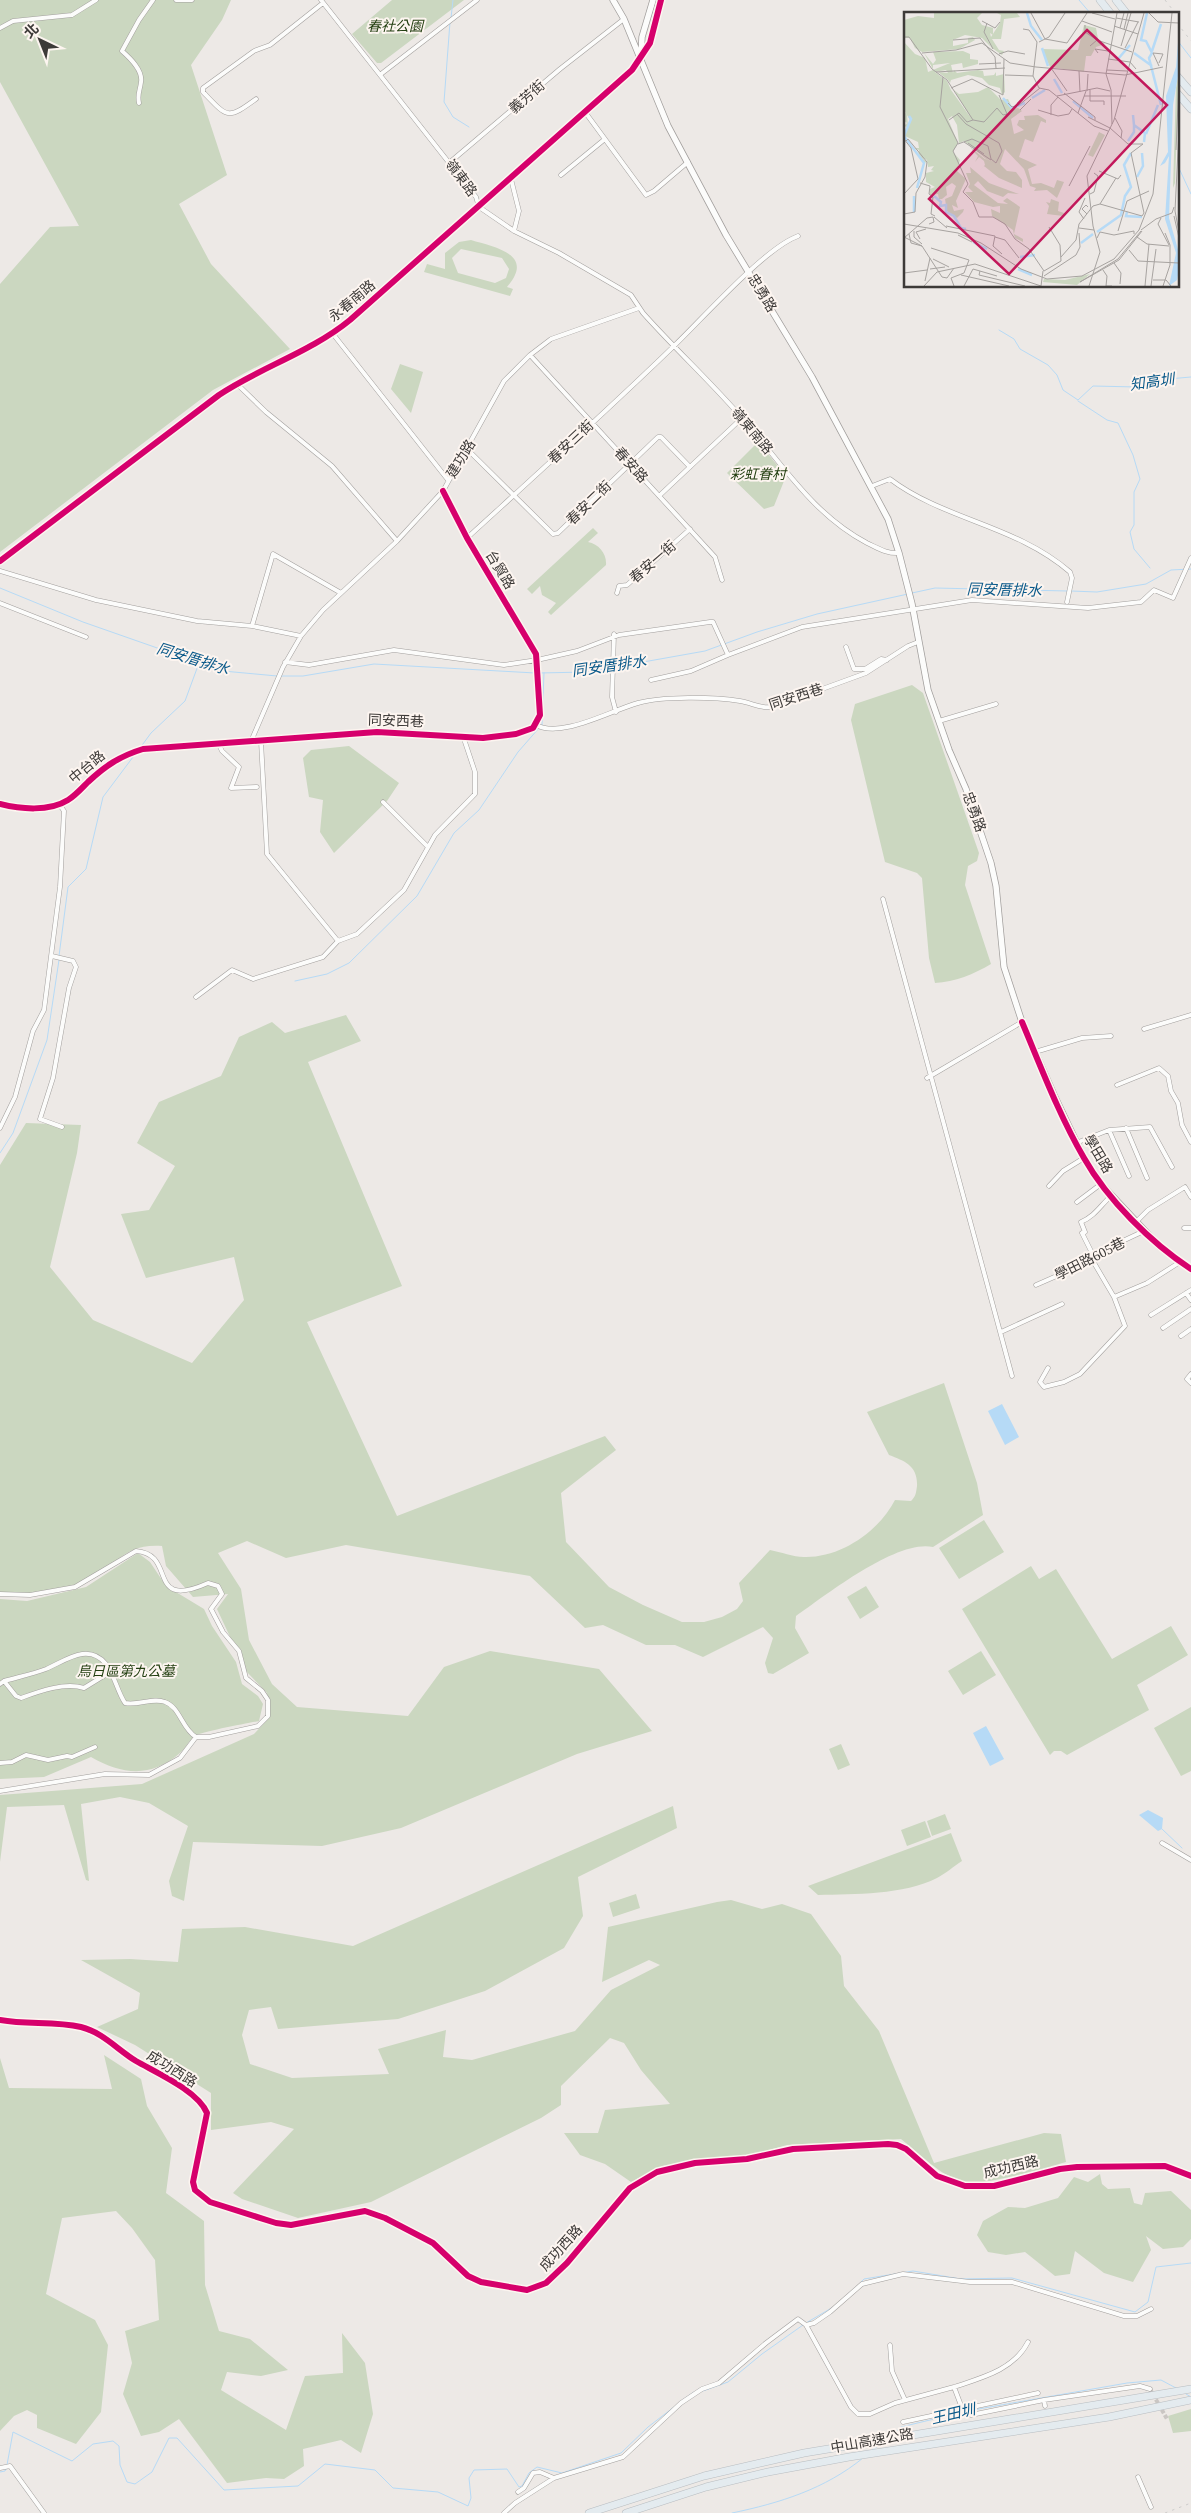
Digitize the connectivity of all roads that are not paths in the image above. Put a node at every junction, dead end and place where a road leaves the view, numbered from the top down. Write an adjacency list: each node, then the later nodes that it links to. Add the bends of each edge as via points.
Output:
1 (96, 0): 15 (street, via 72,15 13,21)
2 (153, 0): 22 (street, via 122,50 141,75 137,94)
3 (176, 0): 4 (street)
4 (192, 0)
5 (477, 0): 17 (street)
6 (614, 0): 14 (street, 忠勇路)
7 (653, 0): 16 (street, via 642,37)
8 (661, 0): 16 (street, 永春南路, via 650,43)
9 (1100, 0): 12 (highway)
10 (1116, 0): 13 (highway)
11 (322, 1): 17 (street, 嶺東路); 21 (street, via 270,44 254,51 203,88 218,108 230,114)
12 (1109, 12)
13 (1125, 12)
14 (624, 19): 16 (street, 忠勇路); 27 (street, 義芳街)
15 (0, 28)
16 (641, 60): 24 (street, 永春南路); 26 (street, 忠勇路, via 668,126)
17 (381, 74): 27 (street, 嶺東路)
18 (1178, 77): 19 (highway)
19 (1191, 92)
20 (1178, 94): 23 (highway)
21 (256, 99)
22 (139, 103)
23 (1191, 109)
24 (585, 112): 25 (street); 29 (street, 永春南路)
25 (605, 139): 26 (street, via 646,195); 28 (street)
26 (688, 162): 33 (street, 忠勇路)
27 (449, 163): 30 (street, 嶺東路, via 476,197)
28 (561, 175)
29 (511, 179): 30 (street, 永春南路); 31 (street, via 519,210)
30 (479, 207): 31 (street, 嶺東路); 35 (street, 永春南路)
31 (514, 231): 34 (street, 嶺東路, via 631,295)
32 (798, 236): 33 (street, via 788,240)
33 (750, 272): 36 (street); 45 (street, 忠勇路)
34 (639, 308): 36 (street, 嶺東南路); 37 (street, 建功路, via 558,336)
35 (334, 334): 38 (street, 永春南路); 44 (street)
36 (674, 346): 39 (street, 嶺東南路); 40 (street, 春安三街)
37 (530, 355): 40 (street, 春安路); 41 (street, 建功路, via 504,381)
38 (236, 383): 51 (street, via 332,466); 54 (street, 永春南路)
39 (742, 418): 43 (street); 52 (street, 嶺東南路, via 792,480 827,516 870,544 889,553)
40 (592, 423): 42 (street, 春安路); 47 (street, 春安三街)
41 (466, 448): 44 (street, 建功路); 47 (street, 春安二街)
42 (630, 464): 43 (street, 春安二街, via 661,436); 47 (street, 春安二街, via 558,533 549,532); 48 (street, 春安路)
43 (690, 467): 48 (street)
44 (448, 480): 46 (street, 建功路)
45 (872, 486): 52 (street, 忠勇路, via 888,519); 59 (street, via 890,479 908,492 1025,541 1070,572 1072,578)
46 (444, 491): 50 (street, 台貿路); 51 (street, 建功路)
47 (513, 495): 50 (street, 春安三街)
48 (659, 496): 49 (street, 春安路)
49 (690, 529): 56 (street, 春安路, via 715,557); 58 (street, 春安一街, via 632,581 619,586)
50 (467, 538): 69 (street, 台貿路)
51 (397, 541): 57 (street, 建功路)
52 (899, 553): 61 (street, 忠勇路)
53 (1190, 560): 61 (street, via 1173,598 1154,590 1147,598 1135,603 1078,608 972,600)
54 (0, 561)
55 (0, 571): 62 (street, via 104,602 197,621)
56 (722, 580)
57 (341, 592): 62 (street, via 273,554); 63 (street, 建功路)
58 (617, 593)
59 (1067, 602)
60 (0, 603): 65 (street)
61 (912, 606): 66 (street, 忠勇路); 68 (street, via 802,628)
62 (252, 626): 63 (street)
63 (301, 636): 71 (street, 建功路)
64 (613, 636): 68 (street, via 713,622); 69 (street, via 577,651); 74 (street, via 612,697)
65 (86, 637)
66 (918, 642): 70 (street, 同安西巷); 75 (street, 忠勇路, via 928,690)
67 (846, 647): 70 (street, via 854,669 865,669 881,659)
68 (727, 653): 72 (street, via 691,671)
69 (537, 660): 71 (street, via 498,664 389,650 309,665); 76 (street, via 540,715)
70 (886, 660): 74 (street, 同安西巷, via 866,673 768,708 725,700 674,700 638,703)
71 (284, 665): 77 (street, 建功路)
72 (652, 680)
73 (996, 704): 75 (street)
74 (616, 712): 76 (street, 同安西巷, via 549,730)
75 (939, 721): 91 (street, 忠勇路, via 991,863 1002,957)
76 (536, 725): 78 (street, 同安西巷, via 516,734)
77 (252, 739): 79 (street, 同安西巷); 80 (street, 中台路)
78 (464, 739): 79 (street, 同安西巷, via 377,732); 85 (street, via 475,772 475,794)
79 (261, 741): 87 (street, via 267,854)
80 (220, 745): 81 (street, via 239,767 232,788); 84 (street, 中台路, via 160,747 126,754 103,768 69,800)
81 (257, 787)
82 (383, 802): 85 (street)
83 (0, 804): 84 (street, 中台路, via 14,808)
84 (59, 804): 88 (street, via 64,811 64,831)
85 (427, 846): 87 (street, via 404,890 357,934)
86 (883, 899): 95 (street)
87 (338, 941): 89 (street, via 323,957 253,979 232,970)
88 (52, 956): 97 (street, via 73,961 76,967 68,988 53,1078 40,1119); 98 (street, via 44,1010 33,1031 15,1097)
89 (196, 997)
90 (1191, 1015): 92 (street)
91 (1022, 1022): 94 (street, 學田路); 95 (street)
92 (1144, 1029)
93 (1111, 1036): 94 (street, via 1082,1038)
94 (1035, 1052): 102 (street, 學田路)
95 (929, 1076): 129 (street)
96 (1118, 1085): 101 (street, via 1159,1068 1168,1076 1182,1124)
97 (62, 1127)
98 (0, 1128)
99 (1126, 1128): 100 (street); 104 (street, via 1150,1127); 106 (street)
100 (1109, 1130): 102 (street); 105 (street)
101 (1191, 1142)
102 (1076, 1143): 103 (street, 學田路)
103 (1084, 1158): 107 (street, 學田路); 108 (street, via 1063,1171)
104 (1172, 1167)
105 (1129, 1176)
106 (1148, 1178)
107 (1101, 1184): 109 (street, 學田路); 111 (street)
108 (1049, 1186)
109 (1111, 1196): 112 (street, 學田路); 116 (street, via 1094,1216 1081,1222 1085,1232 1082,1233)
110 (1191, 1197): 112 (street, via 1185,1187 1148,1210)
111 (1078, 1202)
112 (1136, 1222): 115 (street, 學田路)
113 (1184, 1228): 114 (street)
114 (1191, 1228)
115 (1144, 1232): 116 (street, 學田路605巷); 117 (street, 學田路)
116 (1092, 1255): 119 (street, 學田路605巷, via 1082,1260 1084,1264); 122 (street)
117 (1180, 1262): 118 (street, 學田路); 122 (street, via 1147,1283)
118 (1191, 1269)
119 (1036, 1285)
120 (1191, 1290): 121 (street)
121 (1186, 1293): 123 (street); 126 (street)
122 (1114, 1296): 131 (street, via 1125,1325 1123,1328 1077,1376 1044,1387 1040,1382)
123 (1191, 1300)
124 (1062, 1304): 129 (street)
125 (1191, 1309): 127 (street)
126 (1151, 1315)
127 (1163, 1328)
128 (1191, 1329): 130 (street)
129 (1001, 1332): 133 (street)
130 (1181, 1336)
131 (1048, 1368)
132 (1191, 1374): 134 (street, via 1187,1379)
133 (1012, 1376)
134 (1191, 1383)
135 (0, 1594): 139 (street, via 30,1595 75,1587 136,1550 155,1558 168,1587 175,1591 195,1589 208,1583 218,1586 222,1594 211,1609 212,1613 239,1651 246,1678 262,1690 268,1700 268,1716 258,1726)
136 (110, 1672): 137 (street, via 101,1659 80,1654 45,1669); 137 (street, via 84,1688 66,1686 21,1698); 139 (street, via 125,1703 167,1702 186,1729)
137 (4, 1680): 138 (street)
138 (0, 1684)
139 (196, 1737): 142 (street, via 180,1758 148,1775 105,1774)
140 (95, 1747): 141 (street, via 72,1757 48,1760 26,1755 12,1762)
141 (0, 1763)
142 (0, 1791)
143 (1162, 1844): 144 (street)
144 (1191, 1860)
145 (0, 2020): 146 (street, 成功西路, via 68,2025 94,2031 196,2099 207,2113 193,2182 196,2190 210,2202 276,2223 291,2224 365,2211 433,2243 468,2276 492,2286 527,2290 546,2284 630,2188 657,2172 695,2163 793,2149 888,2144 906,2149 937,2176 965,2186 994,2186 1077,2167 1165,2166)
146 (1191, 2176)
147 (1151, 2309): 148 (street, via 1137,2316 1124,2316 1012,2282 970,2282 903,2274 862,2284 814,2323)
148 (805, 2323): 155 (street, via 854,2411 870,2414); 163 (street, via 798,2319 719,2384 702,2389 681,2403 623,2456)
149 (1028, 2342): 151 (street, via 1023,2351 1003,2368)
150 (890, 2345): 155 (street, via 892,2371)
151 (954, 2387): 155 (street); 159 (street)
152 (1150, 2389): 156 (street, via 1140,2386)
153 (1191, 2389): 168 (highway, 中山高速公路, via 854,2444 704,2476)
154 (1038, 2393): 159 (street)
155 (905, 2400)
156 (1044, 2400): 158 (street); 159 (street, via 971,2415)
157 (1191, 2400): 169 (highway, 中山高速公路, via 1109,2416 849,2456 735,2480)
158 (1045, 2406)
159 (962, 2408): 160 (street)
160 (903, 2422)
161 (0, 2468): 166 (street, via 10,2466)
162 (1138, 2477): 165 (street)
163 (554, 2478): 164 (street, via 540,2472 533,2473); 167 (street)
164 (518, 2492)
165 (1151, 2507)
166 (44, 2513)
167 (504, 2513)
168 (589, 2513)
169 (626, 2513)

